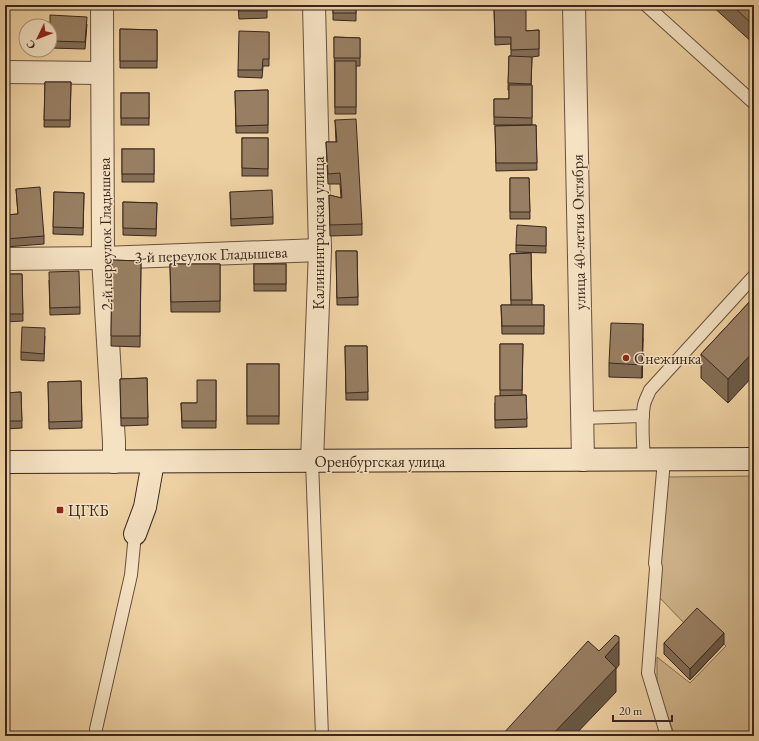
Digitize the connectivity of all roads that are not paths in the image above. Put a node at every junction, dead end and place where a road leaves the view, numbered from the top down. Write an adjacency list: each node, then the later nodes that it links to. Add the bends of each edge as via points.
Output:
1 (102, 5): 6 (street, 2-й переулок Гладышева)
2 (314, 5): 8 (street, Калининградская улица)
3 (574, 5): 13 (street, улица 40-летия Октября)
4 (646, 5): 7 (lane)
5 (5, 72): 6 (street)
6 (102, 73): 9 (street, 2-й переулок Гладышева)
7 (754, 103)
8 (320, 250): 9 (street, 3-й переулок Гладышева); 17 (street, Калининградская улица)
9 (103, 258): 10 (street, 3-й переулок Гладышева); 19 (street, 2-й переулок Гладышева)
10 (5, 259)
11 (754, 276): 12 (lane, via 650,390 644,404)
12 (643, 416): 13 (lane); 16 (lane)
13 (582, 418): 15 (street, улица 40-летия Октября)
14 (754, 459): 16 (street, Оренбургская улица)
15 (583, 460): 16 (street, Оренбургская улица); 17 (street, Оренбургская улица)
16 (654, 460): 24 (lane, via 656,568 648,673)
17 (312, 461): 20 (street, Оренбургская улица); 23 (lane)
18 (5, 462): 19 (street, Оренбургская улица)
19 (114, 462): 20 (street, Оренбургская улица)
20 (154, 462): 21 (street, via 145,507)
21 (135, 534): 22 (lane, via 132,575)
22 (96, 736)
23 (322, 736)
24 (666, 736)

